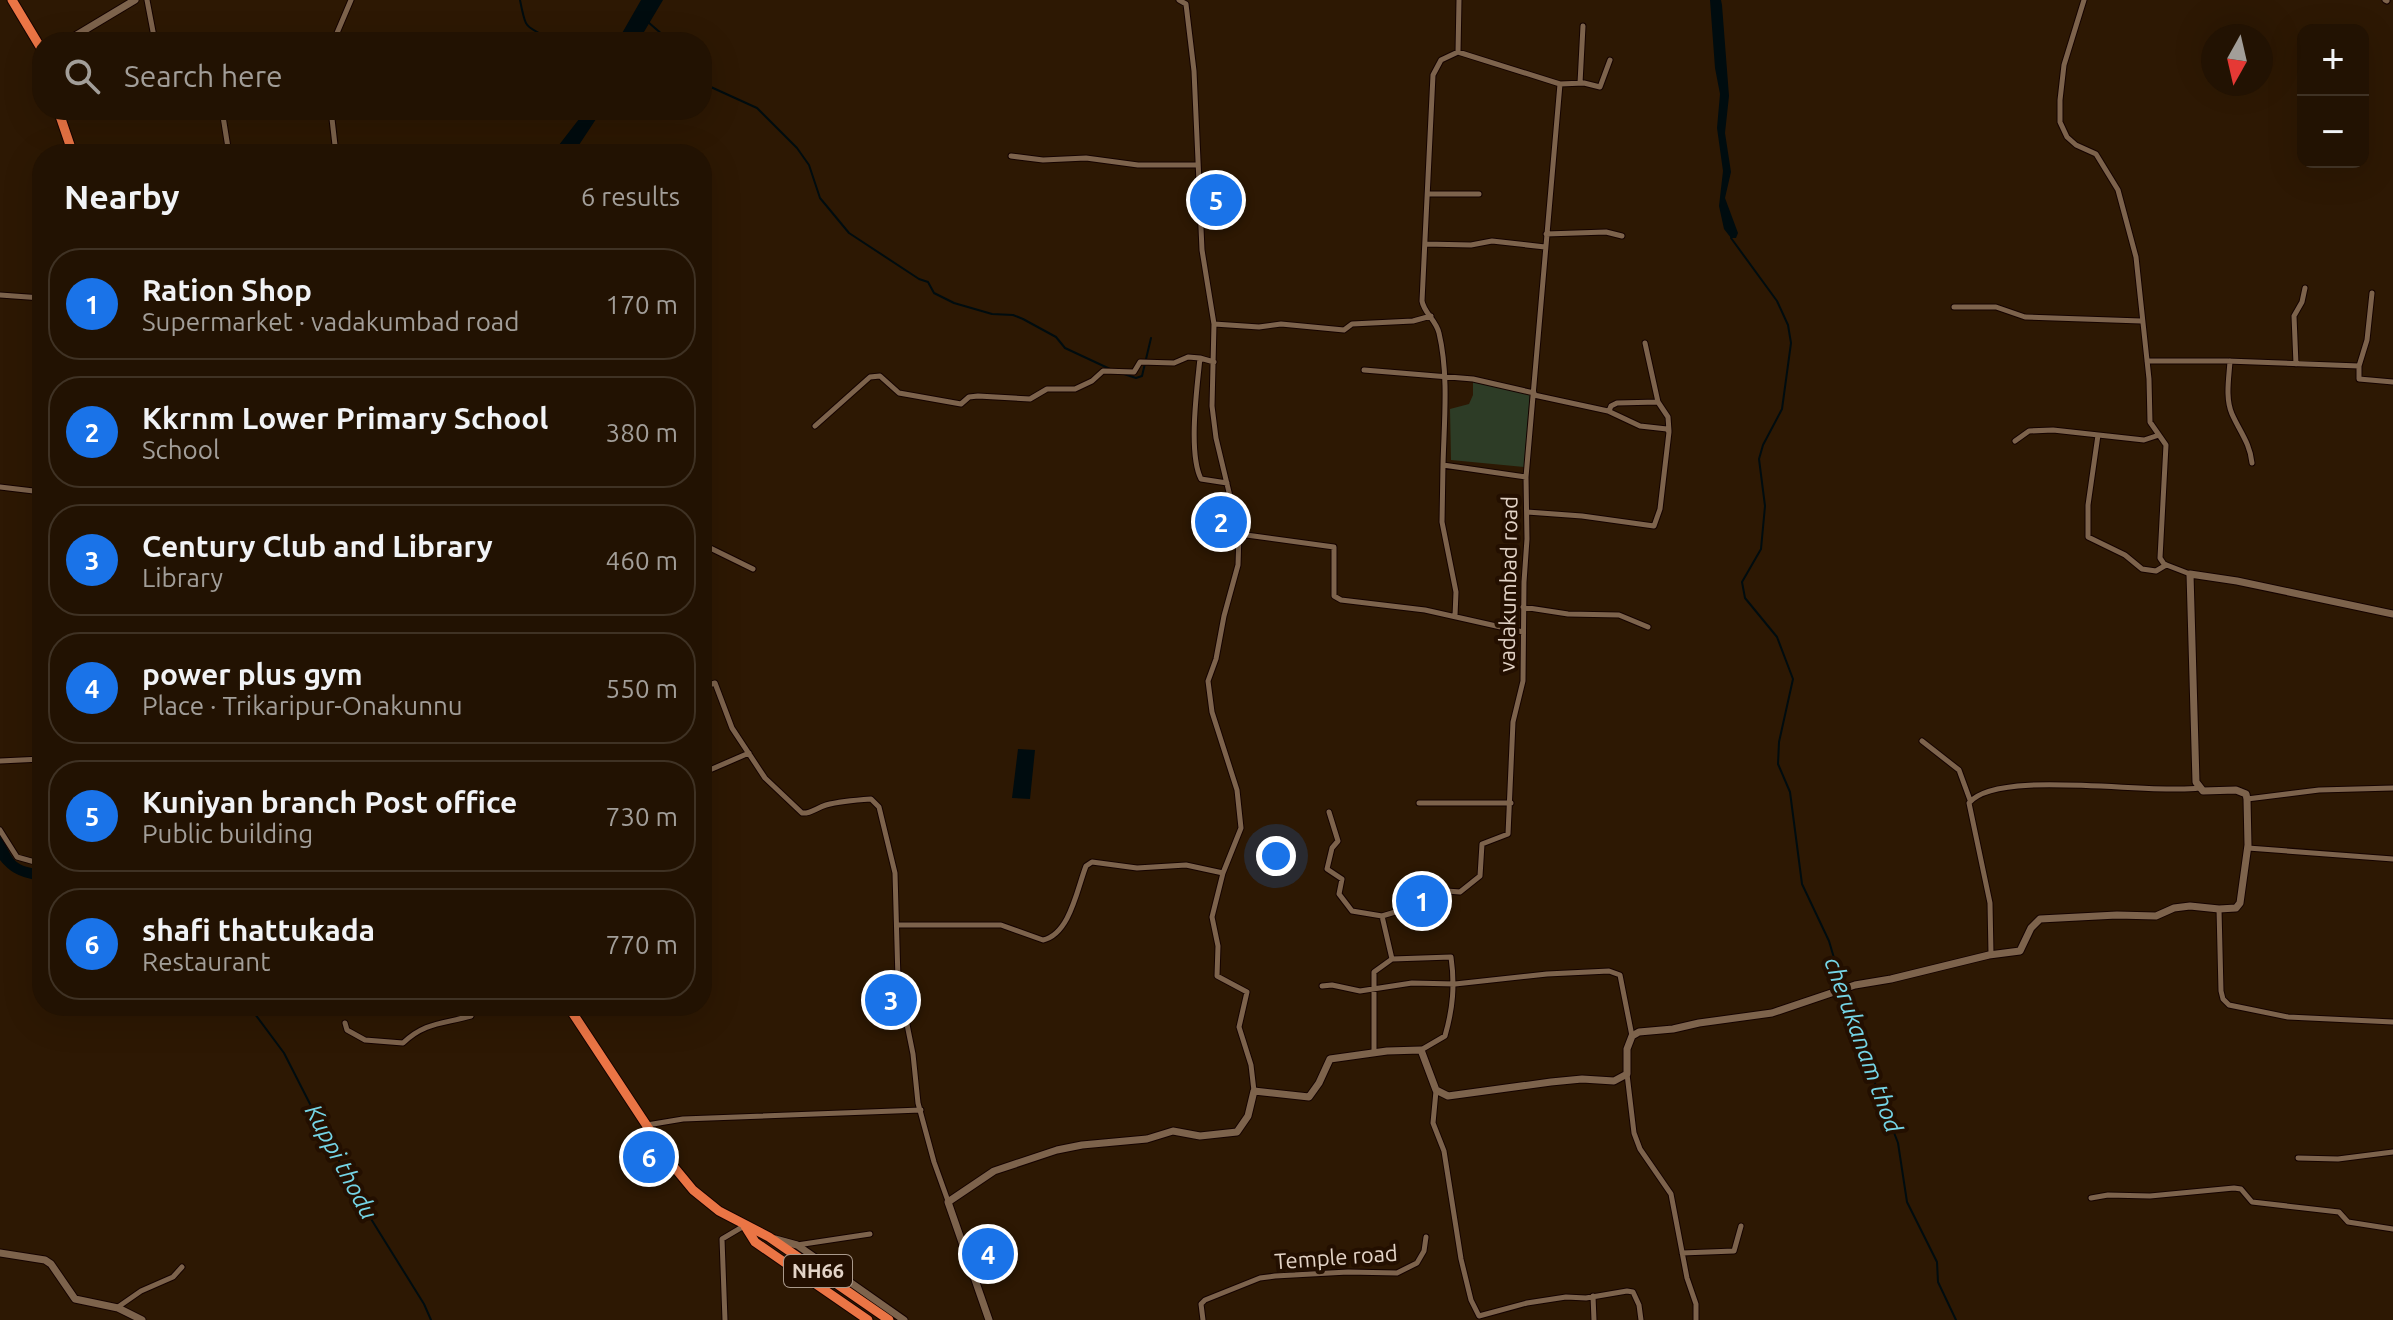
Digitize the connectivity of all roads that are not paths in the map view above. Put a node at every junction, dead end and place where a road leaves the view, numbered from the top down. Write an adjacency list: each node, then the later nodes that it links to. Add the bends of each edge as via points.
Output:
1 (12, 0): 12 (highway)
2 (135, 0): 9 (street)
3 (147, 0): 10 (street)
4 (351, 0): 11 (street)
5 (1179, 0): 24 (street, via 1186,4 1194,71)
6 (1459, 0): 13 (street)
7 (2084, 0): 37 (street, via 2064,65 2060,122 2067,137 2096,154 2118,190 2136,257)
8 (1583, 26): 15 (street)
9 (82, 32)
10 (153, 32)
11 (340, 32)
12 (32, 33)
13 (1458, 52): 16 (street); 25 (street, via 1441,60 1433,75)
14 (1610, 60): 15 (street, via 1600,87)
15 (1580, 83): 16 (street)
16 (1560, 84): 27 (street)
17 (61, 120): 20 (highway)
18 (224, 120): 21 (street)
19 (332, 120): 22 (street)
20 (70, 144)
21 (227, 144)
22 (335, 144)
23 (1011, 156): 24 (street)
24 (1197, 165): 38 (street, via 1202,250)
25 (1428, 194): 26 (street); 29 (street)
26 (1479, 194)
27 (1546, 234): 28 (street); 30 (street)
28 (1622, 236)
29 (1425, 244): 30 (street, via 1492,241); 36 (street, via 1422,301)
30 (1545, 247): 49 (street)
31 (2305, 288): 44 (street, via 2294,316)
32 (2372, 293): 45 (street)
33 (0, 295): 34 (street)
34 (32, 297)
35 (1954, 307): 37 (street, via 1996,307 2025,317)
36 (1431, 316): 38 (street, via 1352,324 1344,330); 47 (street, via 1439,330)
37 (2141, 321): 41 (street)
38 (1214, 324): 43 (street)
39 (1645, 343): 50 (street)
40 (1200, 358): 43 (street); 52 (street, via 1140,362 1134,372 1103,371 1075,389 1047,389 1030,399 978,396 961,404 899,393 880,376 870,377); 60 (street, via 1197,471 1201,479)
41 (2147, 361): 42 (street); 55 (street, via 2150,422)
42 (2230, 361): 44 (street); 57 (street, via 2228,400)
43 (1214, 362): 60 (street, via 1212,406)
44 (2296, 364): 45 (street)
45 (2359, 366): 48 (street, via 2359,379)
46 (1364, 370): 47 (street)
47 (1443, 376): 49 (street); 58 (street)
48 (2393, 382)
49 (1534, 394): 51 (street); 59 (street)
50 (1658, 402): 51 (street, via 1617,403); 53 (street, via 1668,417)
51 (1609, 411): 53 (street, via 1632,424)
52 (815, 426)
53 (1669, 432): 63 (street, via 1654,526)
54 (2098, 435): 55 (street, via 2144,440); 56 (street, via 2029,431); 66 (street, via 2088,537 2142,569 2156,571)
55 (2159, 435): 66 (street, via 2166,445 2160,558)
56 (2015, 441)
57 (2252, 463)
58 (1443, 465): 59 (street, vadakumbad road); 71 (street, via 1442,522 1456,592)
59 (1526, 477): 63 (street, vadakumbad road)
60 (1227, 483): 64 (street)
61 (0, 487): 62 (street)
62 (32, 491)
63 (1527, 512): 69 (street, vadakumbad road)
64 (1239, 534): 71 (street, via 1334,547 1334,596 1341,600); 91 (street, via 1238,565 1208,681 1212,712 1237,790 1241,828)
65 (712, 549): 67 (street)
66 (2166, 565): 68 (street)
67 (753, 569)
68 (2190, 574): 70 (street); 80 (street)
69 (1523, 607): 72 (street, via 1619,615); 73 (street, vadakumbad road)
70 (2393, 614)
71 (1455, 616): 73 (street)
72 (1648, 627)
73 (1523, 632): 85 (street, vadakumbad road)
74 (712, 684): 76 (street)
75 (1922, 741): 83 (street, via 1959,770)
76 (749, 753): 79 (street); 94 (street, via 765,778 802,813 848,800 871,799 879,807 895,873)
77 (32, 759): 78 (street)
78 (0, 761)
79 (712, 769)
80 (2199, 788): 82 (street, via 2236,790); 83 (street, via 2031,785 1996,788)
81 (2393, 788): 82 (street)
82 (2247, 799): 88 (street)
83 (1970, 800): 95 (street, via 1990,903)
84 (1419, 803): 85 (street)
85 (1511, 803): 93 (street, vadakumbad road, via 1508,834 1482,844 1480,876 1460,892 1417,890 1410,909)
86 (1329, 812): 93 (street, via 1338,841 1327,869 1342,879 1339,894 1352,911)
87 (0, 830): 90 (street, via 17,857)
88 (2248, 848): 89 (street); 92 (street, via 2240,903)
89 (2393, 859)
90 (32, 861)
91 (1223, 873): 94 (street, via 1186,865 1137,868 1092,862 1060,930 1043,940 1001,925); 109 (street, via 1212,917 1217,976 1247,992 1239,1027)
92 (2219, 909): 95 (street, via 2190,906 2156,916 2040,919 2020,951); 102 (street, via 2221,991 2229,1005 2322,1021)
93 (1382, 916): 96 (street)
94 (898, 925): 110 (street, via 898,980)
95 (1991, 954): 104 (street, via 1855,985 1772,1013)
96 (1392, 959): 97 (street, via 1451,957); 99 (street, via 1374,972)
97 (1455, 984): 99 (street, via 1412,983); 104 (street, via 1609,971 1620,975); 105 (street, via 1445,1036)
98 (1322, 986): 99 (street)
99 (1375, 990): 106 (street)
100 (471, 1016): 103 (street, via 437,1022 403,1043 365,1040 347,1030)
101 (575, 1016): 111 (highway, NH66)
102 (2393, 1022)
103 (345, 1023)
104 (1632, 1036): 107 (street)
105 (1421, 1050): 106 (street); 108 (street)
106 (1374, 1053): 109 (street, via 1330,1059 1309,1097)
107 (1627, 1074): 108 (street, via 1614,1081 1566,1081 1461,1095); 124 (street, via 1634,1133 1671,1194)
108 (1436, 1090): 128 (street, via 1433,1123 1444,1151 1471,1300 1479,1316)
109 (1254, 1091): 115 (street, via 1248,1116 1237,1132 1200,1136 1173,1131 1057,1150 994,1171)
110 (921, 1110): 111 (street, via 683,1119); 115 (street)
111 (647, 1125): 116 (highway, NH66, via 693,1190)
112 (2393, 1152): 113 (street)
113 (2298, 1158)
114 (2091, 1198): 118 (street, via 2234,1188 2252,1202 2339,1212 2348,1222)
115 (948, 1202): 134 (street)
116 (745, 1226): 120 (highway, NH66); 130 (street, via 722,1239); 131 (highway, NH66, via 755,1242)
117 (1741, 1226): 124 (street, via 1734,1251)
118 (2393, 1229)
119 (870, 1234): 122 (street)
120 (769, 1237): 122 (street); 132 (highway, NH66)
121 (1426, 1237): 135 (street, Temple road, via 1417,1263 1397,1273 1260,1278 1205,1300)
122 (797, 1245): 133 (street)
123 (0, 1253): 127 (street, via 45,1260 75,1299)
124 (1682, 1253): 139 (street)
125 (182, 1267): 127 (street)
126 (1593, 1296): 128 (street); 137 (street); 138 (street, via 1633,1292)
127 (118, 1308): 129 (street)
128 (1501, 1311): 136 (street)
129 (142, 1320)
130 (725, 1320)
131 (868, 1320)
132 (889, 1320)
133 (904, 1320)
134 (989, 1320)
135 (1203, 1320)
136 (1500, 1320)
137 (1594, 1320)
138 (1641, 1320)
139 (1696, 1320)

